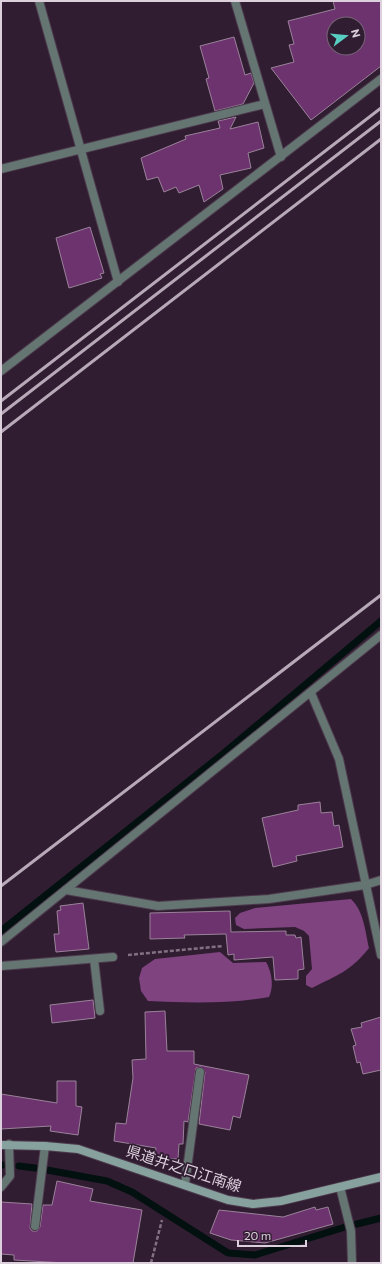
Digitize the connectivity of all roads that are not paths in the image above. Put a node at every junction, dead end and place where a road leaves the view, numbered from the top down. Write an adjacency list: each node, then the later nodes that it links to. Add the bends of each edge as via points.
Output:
1 (39, 1): 5 (street)
2 (235, 1): 4 (street)
3 (381, 79): 6 (street)
4 (265, 104): 5 (street); 6 (street)
5 (81, 149): 7 (street); 8 (street)
6 (280, 157): 8 (street)
7 (1, 169)
8 (118, 282): 9 (street)
9 (1, 371)
10 (381, 635): 11 (street)
11 (311, 693): 13 (street, via 339,759); 14 (street)
12 (381, 880): 13 (street)
13 (365, 885): 14 (street, via 269,899 158,906); 16 (street)
14 (66, 890): 15 (street)
15 (1, 942)
16 (381, 956)
17 (113, 957): 18 (street)
18 (94, 959): 19 (street); 20 (street)
19 (1, 966)
20 (100, 1011)
21 (200, 1072): 25 (street)
22 (5, 1144): 23 (main road, 県道井之口江南線); 26 (street, via 10,1176)
23 (45, 1146): 25 (main road, 県道井之口江南線, via 96,1154); 28 (street)
24 (381, 1177): 27 (main road, 県道井之口江南線)
25 (185, 1184): 27 (main road, 県道井之口江南線, via 228,1200 253,1204 281,1201)
26 (1, 1187)
27 (340, 1187): 29 (street, via 351,1231)
28 (35, 1226)
29 (352, 1263)

